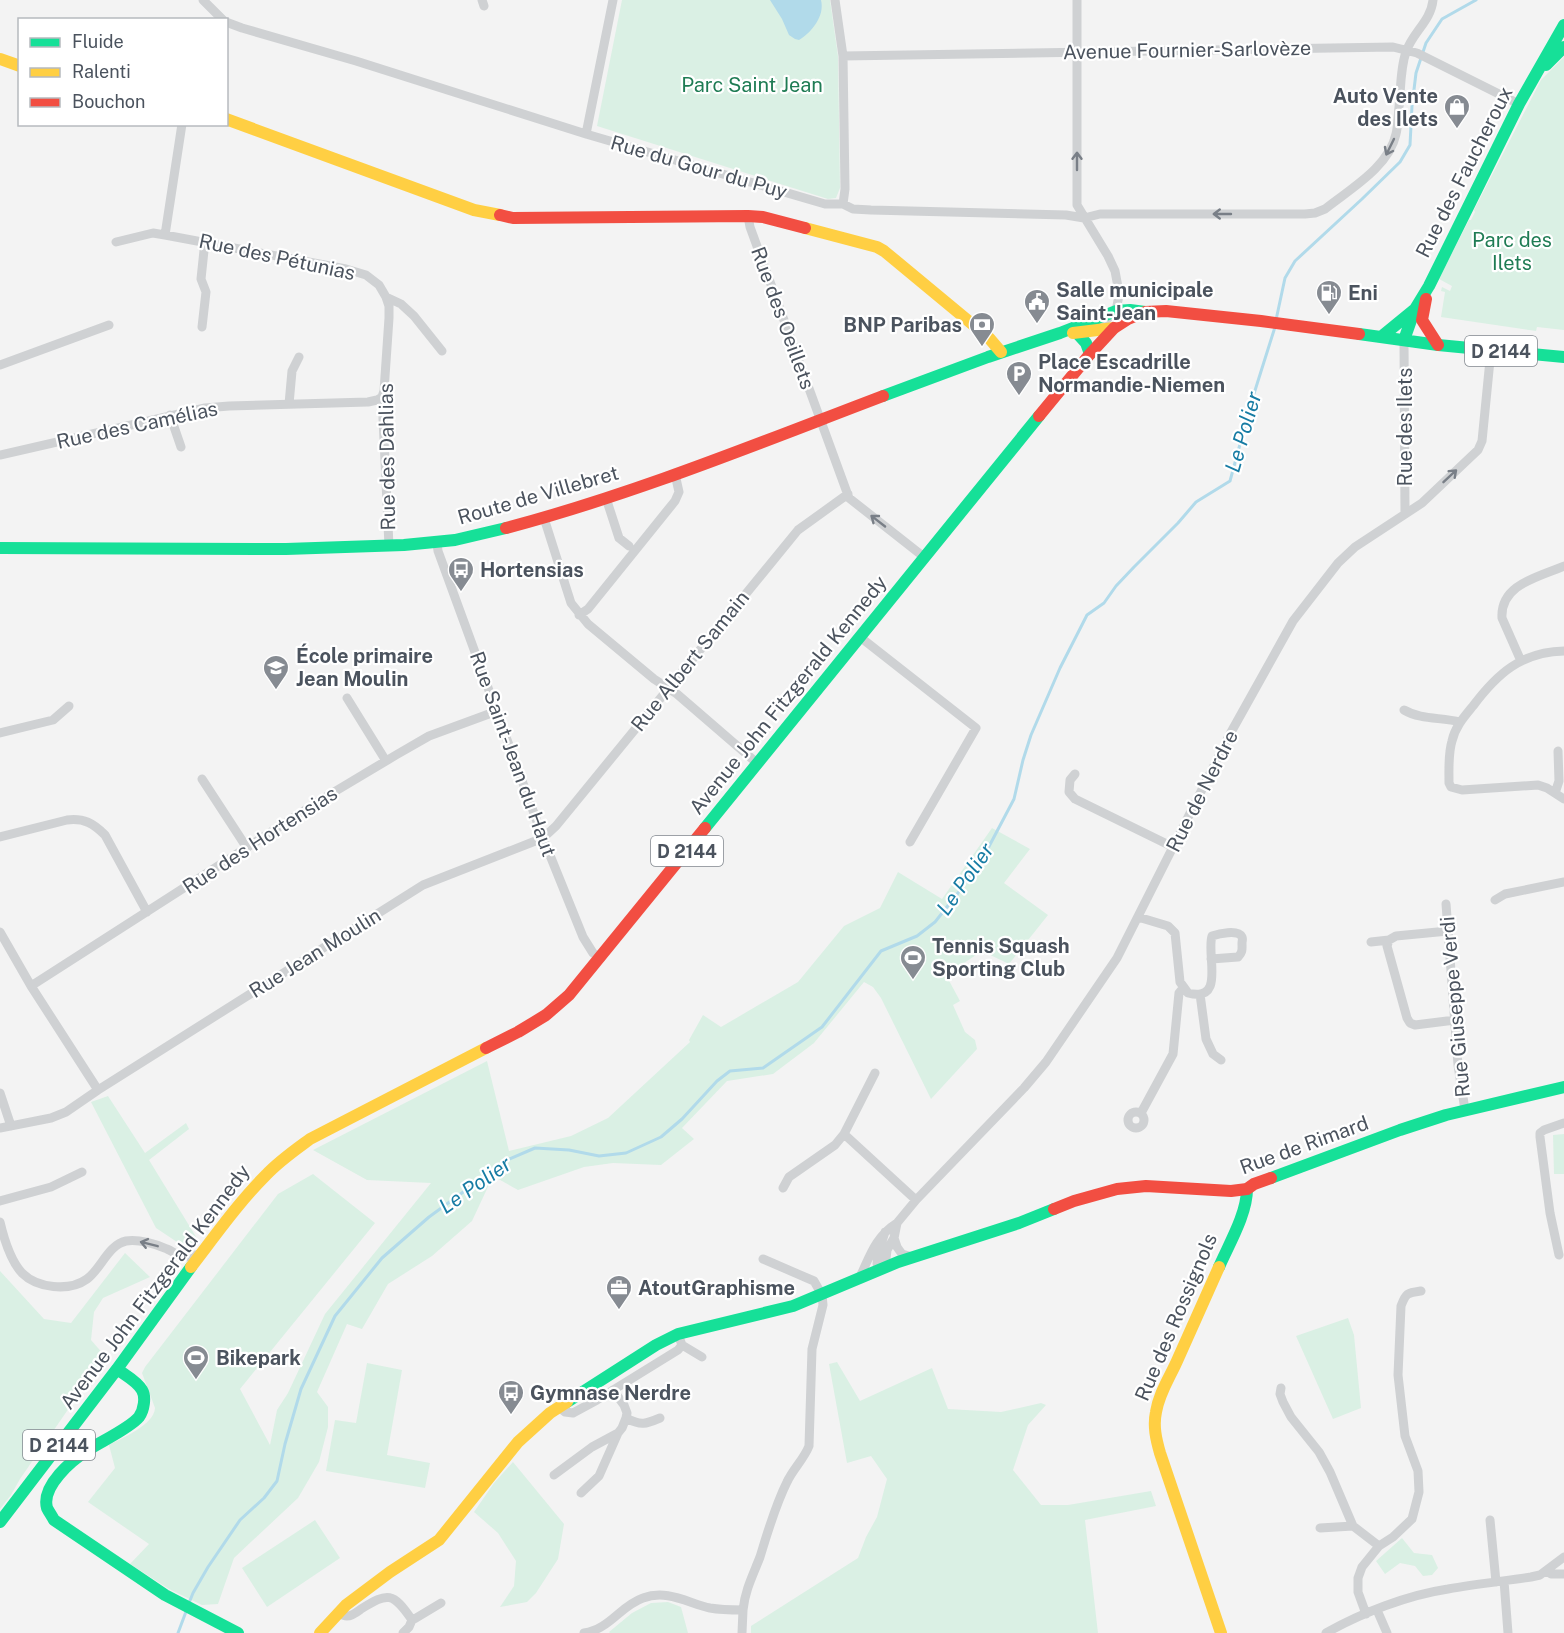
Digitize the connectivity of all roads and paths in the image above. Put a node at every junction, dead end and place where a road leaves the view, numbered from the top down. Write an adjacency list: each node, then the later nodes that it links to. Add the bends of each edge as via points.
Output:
1 (203, 0): 6 (street, Rue du Gour du Puy)
2 (613, 0): 19 (street)
3 (835, 0): 12 (street)
4 (1077, 0): 11 (street)
5 (1433, 0): 10 (street, via 1428,16)
6 (223, 18)
7 (228, 21): 19 (street, Rue du Gour du Puy)
8 (1564, 25): 15 (street, Rue des Faucheroux)
9 (1564, 47): 15 (street, Rue des Faucheroux)
10 (1407, 49): 11 (street, Avenue Fournier-Sarlovèze); 16 (street, Avenue Fournier-Sarlovèze); 22 (street, Rue du Gour du Puy, one-way to 22, via 1392,147 1375,170 1325,209 1305,214 1100,214)
11 (1077, 52): 12 (street, Avenue Fournier-Sarlovèze); 22 (street, one-way to 11, via 1077,205)
12 (843, 56): 20 (street)
13 (0, 59): 14 (street)
14 (18, 65)
15 (1534, 76): 16 (street, Rue des Faucheroux)
16 (1519, 104): 29 (street, Rue des Faucheroux, via 1429,286)
17 (228, 119): 21 (street, via 494,215)
18 (182, 126): 23 (street)
19 (586, 134): 20 (street, Rue du Gour du Puy, via 825,204)
20 (843, 204): 22 (street, Rue du Gour du Puy, via 853,209)
21 (748, 216): 41 (street, via 877,247); 49 (street, Rue des Oeillets)
22 (1084, 218): 27 (street, via 1115,271 1119,295)
23 (165, 235): 24 (street, Rue des Pétunias, via 153,233); 25 (street, Rue des Pétunias)
24 (116, 242)
25 (205, 242): 26 (street, Rue des Pétunias, via 366,275); 31 (street)
26 (386, 297): 40 (street, Rue des Pétunias, via 414,315); 46 (street, Rue des Dahlias, via 389,318)
27 (1116, 311): 28 (street); 33 (street); 35 (street)
28 (1145, 312): 32 (street, Avenue John Fitzgerald Kennedy / D 2144); 36 (street, Avenue John Fitzgerald Kennedy / D 2144, via 1261,321)
29 (1419, 314): 36 (street); 37 (street); 38 (street)
30 (109, 325): 45 (street)
31 (202, 327)
32 (1114, 328): 33 (street); 42 (street, Avenue John Fitzgerald Kennedy / D 2144)
33 (1096, 329): 34 (street)
34 (1076, 332): 35 (street); 42 (street)
35 (1060, 333): 41 (street, Route de Villebret)
36 (1381, 338): 37 (street, Avenue John Fitzgerald Kennedy / D 2144)
37 (1404, 340): 38 (street, Avenue John Fitzgerald Kennedy / D 2144); 55 (street, Rue des Ilets)
38 (1438, 345): 39 (street, Avenue John Fitzgerald Kennedy / D 2144)
39 (1491, 350): 44 (street, Avenue John Fitzgerald Kennedy / D 2144); 55 (street, Rue de Nerdre, one-way to 39, via 1422,503 1478,450)
40 (442, 351)
41 (1001, 352): 49 (street, Route de Villebret)
42 (1090, 354): 61 (street, Avenue John Fitzgerald Kennedy / D 2144)
43 (299, 357): 47 (street, via 292,371)
44 (1564, 357)
45 (0, 366)
46 (382, 396): 47 (street, Rue des Camélias, via 368,402); 58 (street, Rue des Dahlias)
47 (289, 404): 48 (street, Rue des Camélias, via 205,408)
48 (170, 415): 50 (street); 51 (street, Rue des Camélias)
49 (820, 420): 52 (street, Route de Villebret); 53 (street, Rue des Oeillets)
50 (181, 447)
51 (0, 455)
52 (675, 474): 54 (street, Route de Villebret); 63 (street, via 675,501 588,609)
53 (848, 494): 61 (street, one-way to 53); 67 (street, Rue Albert Samain, via 798,530)
54 (606, 498): 56 (street, Route de Villebret); 59 (street, via 619,538)
55 (1405, 513): 84 (street, Rue de Nerdre, via 1361,542 1338,563 1293,621)
56 (544, 518): 57 (street, Route de Villebret); 63 (street, via 571,603)
57 (437, 543): 58 (street, Route de Villebret); 71 (street, Rue Saint-Jean du Haut)
58 (389, 546): 60 (street, Route de Villebret)
59 (629, 546)
60 (0, 548)
61 (924, 557): 64 (street, Avenue John Fitzgerald Kennedy / D 2144)
62 (1564, 566): 66 (street, via 1516,587 1504,601 1502,618)
63 (579, 615): 67 (street)
64 (860, 637): 76 (street, Avenue John Fitzgerald Kennedy / D 2144); 83 (street, via 976,728)
65 (1564, 651): 66 (street)
66 (1521, 661): 72 (street, via 1497,677)
67 (668, 688): 76 (street); 82 (street, Rue Albert Samain)
68 (347, 698): 75 (street)
69 (69, 706): 73 (street, via 52,720)
70 (1404, 710): 72 (street, via 1414,716)
71 (497, 711): 75 (street, Rue des Hortensias, via 429,736); 82 (street, Rue Saint-Jean du Haut)
72 (1460, 722): 79 (street, via 1450,752 1451,787 1462,790 1539,785)
73 (0, 733)
74 (1558, 751): 79 (street)
75 (386, 761): 85 (street, Rue des Hortensias)
76 (758, 764): 95 (street, Avenue John Fitzgerald Kennedy / D 2144)
77 (1075, 774): 84 (street, via 1069,792 1075,799)
78 (202, 779): 85 (street)
79 (1555, 794): 80 (street)
80 (1564, 800)
81 (0, 837): 89 (street, via 67,820 78,819 97,826)
82 (543, 838): 95 (street, Rue Saint-Jean du Haut, via 582,937); 104 (street, Rue Jean Moulin, via 423,885)
83 (910, 842)
84 (1173, 847): 90 (street, Rue de Nerdre)
85 (247, 848): 89 (street, Rue des Hortensias)
86 (1564, 882): 87 (street, via 1505,894)
87 (1495, 900)
88 (1446, 904): 91 (street, Rue Giuseppe Verdi)
89 (147, 912): 97 (street, Rue des Hortensias)
90 (1138, 917): 98 (street, via 1168,926 1175,933); 115 (street, Rue de Nerdre, via 1104,979 1046,1062)
91 (1448, 931): 93 (street); 100 (street, Rue Giuseppe Verdi)
92 (0, 932): 97 (street)
93 (1389, 940): 94 (street); 100 (street, via 1410,1023)
94 (1371, 942)
95 (601, 958): 121 (street, Avenue John Fitzgerald Kennedy / D 2144, via 546,1016 326,1130 292,1152 244,1198)
96 (1211, 958): 99 (street, via 1212,981 1206,992)
97 (31, 986): 104 (street)
98 (1183, 988): 99 (street, via 1188,993); 107 (street, via 1179,993 1173,1054)
99 (1200, 994): 101 (street, via 1206,1039)
100 (1455, 1020): 106 (street, Rue Giuseppe Verdi)
101 (1221, 1060)
102 (875, 1073): 111 (street)
103 (1564, 1087): 106 (street, Rue de Rimard)
104 (98, 1090): 109 (street, Rue Jean Moulin, via 66,1112)
105 (0, 1093): 109 (street)
106 (1465, 1110): 114 (street, Rue de Rimard, via 1400,1130)
107 (1141, 1113)
108 (1564, 1124): 122 (street, via 1540,1133)
109 (11, 1126): 110 (street, Rue Jean Moulin)
110 (0, 1128)
111 (844, 1134): 113 (street, via 835,1145 789,1177); 115 (street)
112 (82, 1172): 116 (street, via 51,1187)
113 (783, 1188)
114 (1247, 1189): 123 (street, Rue de Rimard, via 1117,1189); 160 (street, Rue des Rossignols, via 1241,1215 1165,1384 1155,1419 1156,1438)
115 (916, 1200): 118 (street, Rue de Nerdre)
116 (0, 1201)
117 (0, 1222): 121 (street, one-way to 117, via 181,1257 166,1248 127,1241 118,1244 87,1279 64,1288 48,1286 21,1272)
118 (897, 1223): 119 (street); 120 (street, Rue de Nerdre)
119 (885, 1232): 125 (street, via 877,1264); 126 (street)
120 (894, 1238): 123 (street, via 902,1254); 125 (street, Rue de Nerdre, via 887,1250)
121 (204, 1252): 131 (street, Avenue John Fitzgerald Kennedy / D 2144)
122 (1559, 1255)
123 (912, 1257): 125 (street, Rue de Rimard)
124 (763, 1259): 128 (street, via 814,1281)
125 (885, 1267): 126 (street, Rue de Rimard)
126 (859, 1279): 128 (street, Rue de Rimard)
127 (1421, 1291): 144 (street, via 1409,1292 1401,1306 1398,1375 1404,1436 1418,1471 1419,1492 1412,1519)
128 (822, 1294): 129 (street, Rue de Rimard); 150 (street, via 812,1349 809,1446 773,1514 744,1596)
129 (680, 1340): 130 (street); 133 (street, via 678,1350); 134 (street, Rue de Rimard, via 656,1345)
130 (702, 1357)
131 (117, 1369): 141 (street, Avenue John Fitzgerald Kennedy / D 2144); 156 (street, via 142,1390 146,1400 140,1416 66,1468 51,1485 47,1507 54,1520 179,1604)
132 (1281, 1388): 142 (street, via 1283,1402 1330,1472)
133 (613, 1390): 134 (street, via 573,1413 565,1413); 135 (street, via 624,1405)
134 (559, 1407): 152 (street, Rue de Rimard, via 518,1442 439,1540 390,1572)
135 (626, 1418): 136 (street, via 647,1424); 137 (street)
136 (660, 1418)
137 (618, 1432): 138 (street); 139 (street, via 599,1476)
138 (554, 1475)
139 (581, 1493)
140 (1490, 1520): 148 (street)
141 (0, 1522)
142 (1353, 1526): 143 (street); 144 (street)
143 (1320, 1528)
144 (1379, 1546): 153 (street, via 1358,1578 1358,1592)
145 (1564, 1557): 146 (street)
146 (1546, 1570): 147 (street); 148 (street, via 1540,1575)
147 (1564, 1574)
148 (1500, 1582): 151 (street, via 1428,1593); 163 (street)
149 (441, 1603): 154 (street)
150 (743, 1610): 155 (street); 159 (street, via 710,1608 656,1595 629,1604 602,1628)
151 (1377, 1610): 153 (street); 162 (street)
152 (338, 1614): 154 (street, via 353,1614 380,1597 387,1597 396,1600); 157 (street, Rue de Rimard)
153 (1366, 1614): 161 (street)
154 (412, 1620): 158 (street)
155 (742, 1632)
156 (238, 1633)
157 (320, 1633)
158 (403, 1633)
159 (584, 1633)
160 (1221, 1633)
161 (1326, 1633)
162 (1387, 1633)
163 (1508, 1633)

